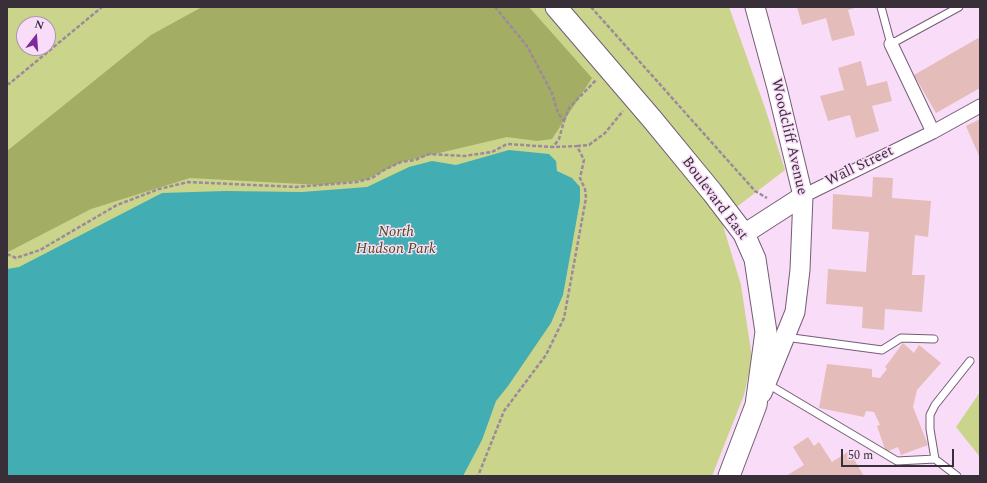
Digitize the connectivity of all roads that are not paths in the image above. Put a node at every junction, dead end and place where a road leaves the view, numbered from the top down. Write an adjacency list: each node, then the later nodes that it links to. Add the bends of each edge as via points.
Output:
1 (556, 7): 9 (main road, Boulevard East, via 652,119)
2 (755, 7): 8 (main road, Woodcliff Avenue, via 778,88)
3 (881, 7): 5 (lane)
4 (959, 7): 5 (lane)
5 (891, 44): 7 (street)
6 (980, 106): 7 (street, Wall Street)
7 (933, 132): 8 (street, Wall Street)
8 (803, 196): 9 (main road, Wall Street); 10 (main road, Woodcliff Avenue, via 800,270 795,312)
9 (744, 234): 14 (main road, Boulevard East, via 755,259 766,332)
10 (785, 337): 11 (lane, via 882,350 901,338); 13 (main road, Woodcliff Avenue)
11 (934, 340)
12 (970, 361): 15 (lane, via 930,415)
13 (766, 383): 14 (main road, Woodcliff Avenue); 15 (lane, via 897,460)
14 (756, 405): 16 (main road, Boulevard East)
15 (935, 459): 17 (lane)
16 (729, 476)
17 (957, 476)

